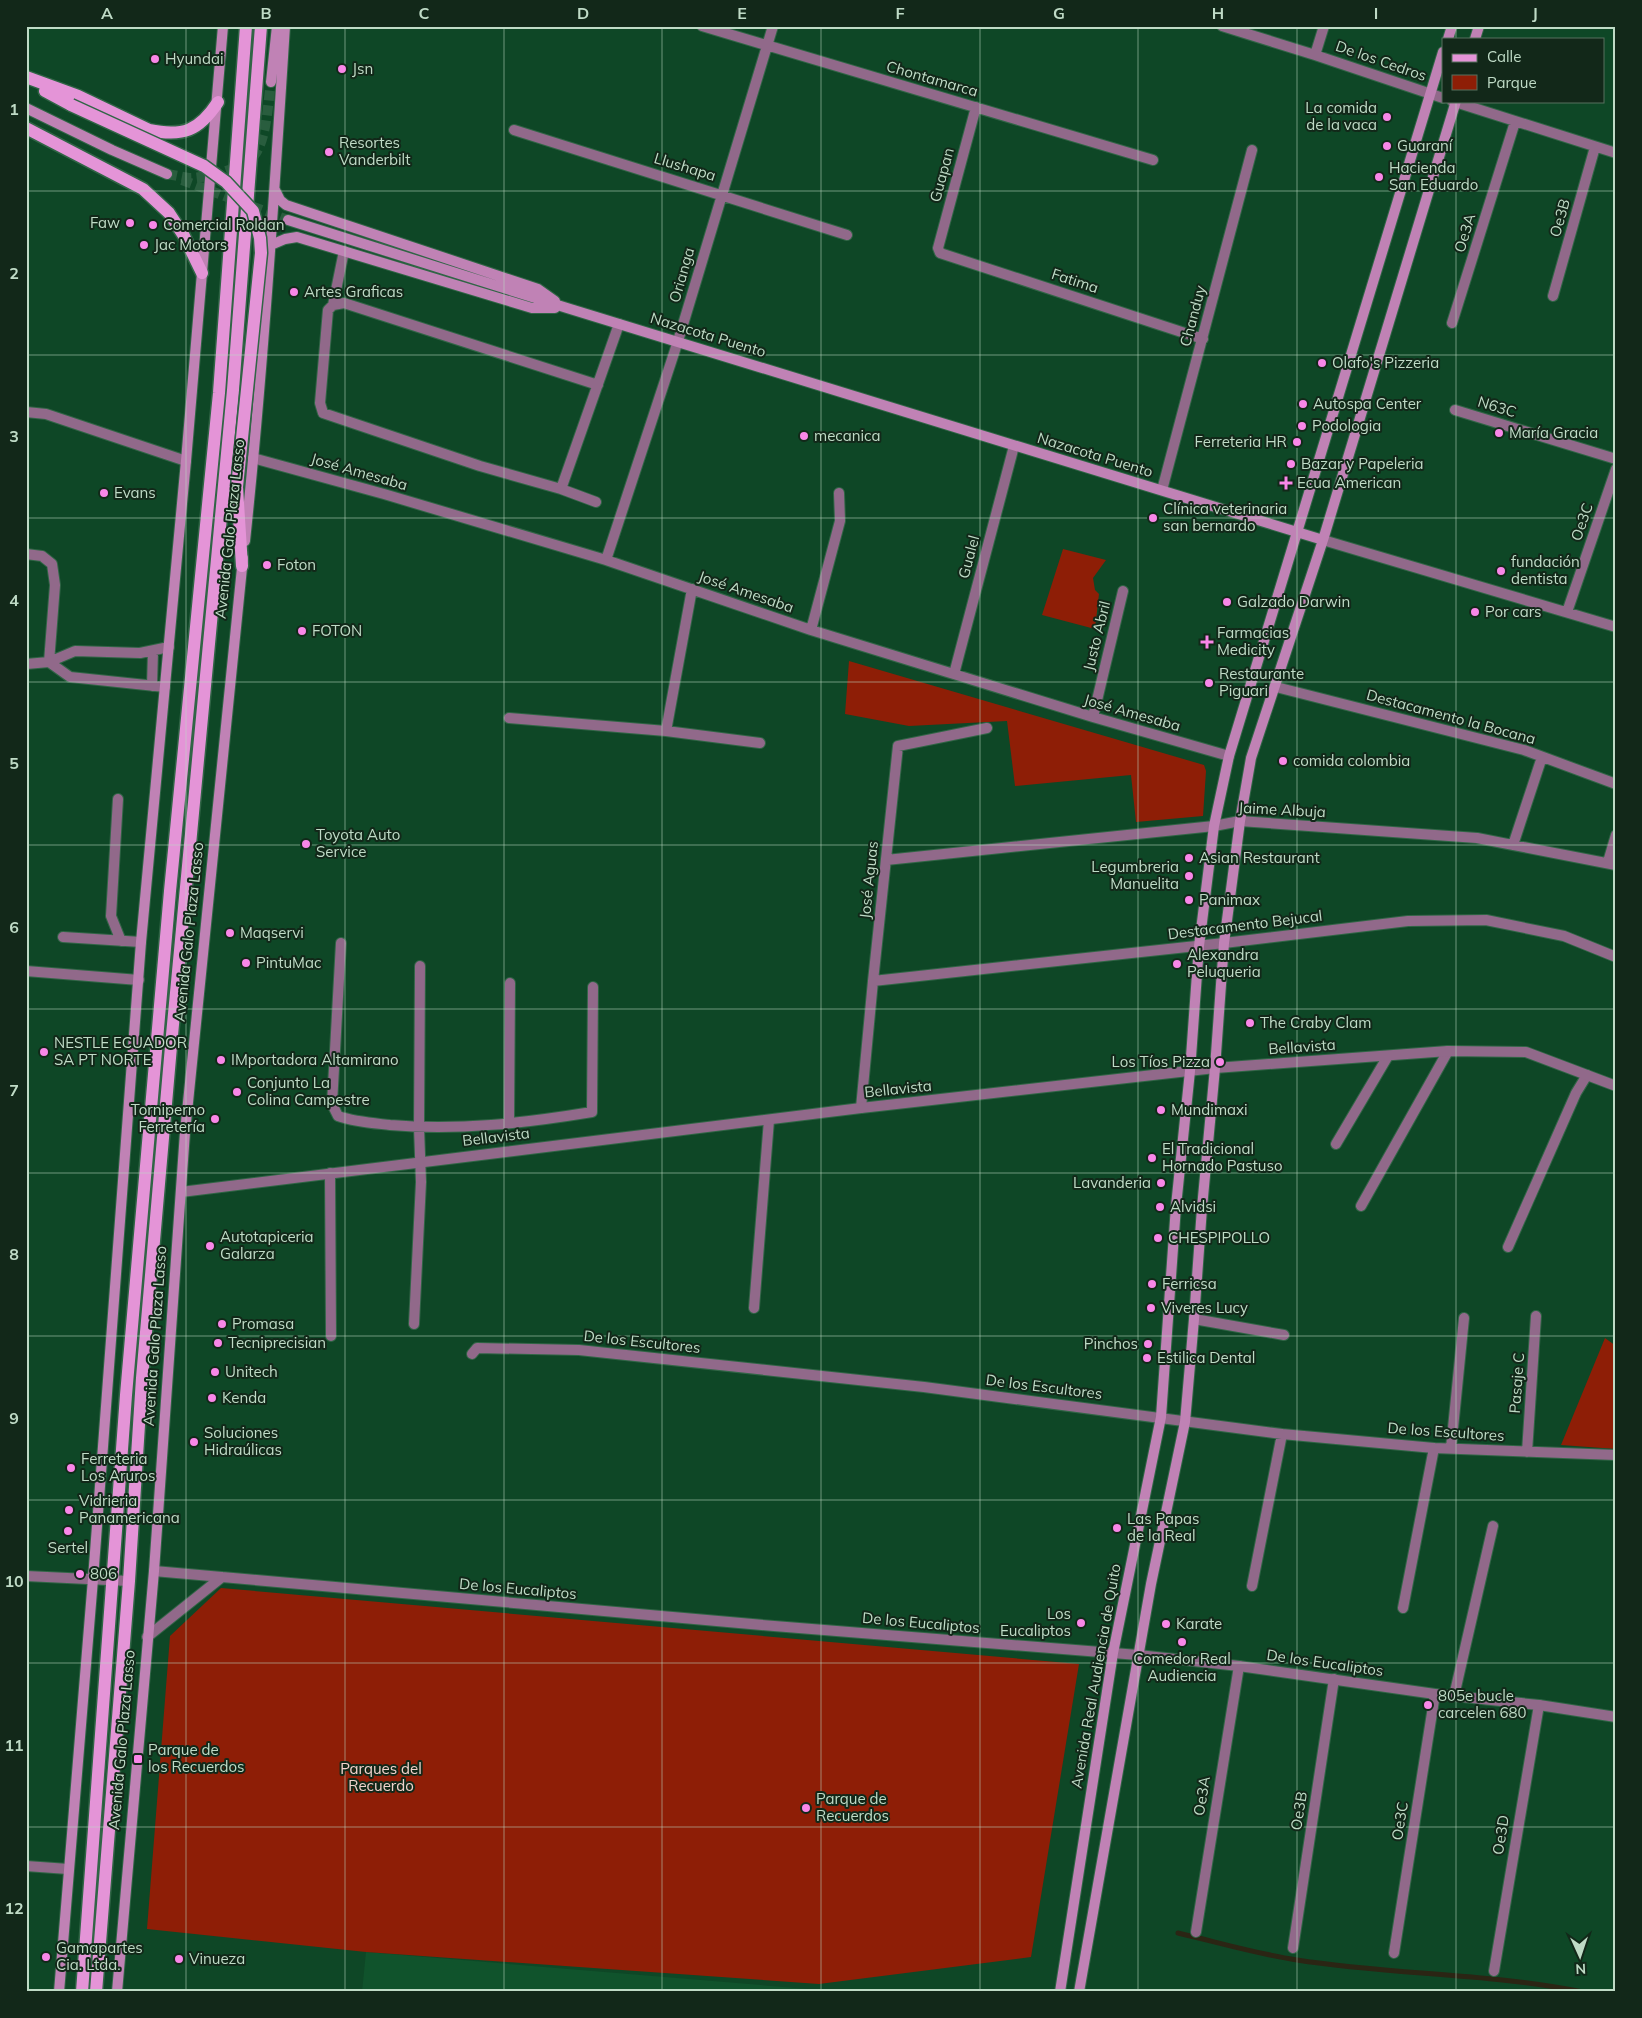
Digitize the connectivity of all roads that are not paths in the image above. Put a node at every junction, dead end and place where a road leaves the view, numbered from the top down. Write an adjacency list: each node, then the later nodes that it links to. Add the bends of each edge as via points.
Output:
1 (223, 26): 21 (main road)
2 (246, 26): 142 (main road, Avenida Galo Plaza Lasso, via 219,393 170,891)
3 (261, 26): 143 (main road, Avenida Galo Plaza Lasso, via 231,409 142,1378)
4 (277, 26): 18 (main road)
5 (285, 26): 33 (main road, Avenida Galo Plaza Lasso)
6 (702, 26): 14 (street, Chontamarca)
7 (773, 26): 14 (street, Orianga)
8 (1222, 26): 15 (street, De los Cedros)
9 (1324, 26): 15 (street)
10 (1452, 26): 12 (main road)
11 (1479, 26): 13 (main road)
12 (1448, 38)
13 (1475, 38)
14 (767, 46): 23 (street, Chontamarca); 34 (street, Orianga)
15 (1315, 55): 19 (street, De los Cedros)
16 (1442, 55): 19 (main road, Avenida Real Audiencia de Quito)
17 (26, 79): 21 (main road, via 78,96 162,133 195,128 208,118); 64 (main road, bridge, via 71,105 204,166 226,182 253,211 261,253 237,487)
18 (271, 82)
19 (1430, 94): 20 (street, De los Cedros); 60 (main road, Avenida Real Audiencia de Quito)
20 (1442, 98)
21 (218, 102): 40 (main road)
22 (1455, 102): 25 (street); 61 (main road)
23 (976, 107): 31 (street, Chontamarca); 39 (street, Guapan)
24 (26, 108): 32 (main road)
25 (1515, 122): 28 (street); 44 (street, Oe3A)
26 (26, 128): 40 (main road, via 143,189 169,213)
27 (514, 130): 34 (street, Llushapa)
28 (1595, 147): 30 (street); 41 (street, Oe3B)
29 (1252, 150): 46 (street, Chanduy)
30 (1616, 153)
31 (1153, 160)
32 (167, 174)
33 (275, 189): 37 (main road, Avenida Galo Plaza Lasso); 43 (main road, Nazacota Puento, via 286,205 538,289)
34 (722, 194): 36 (street, Llushapa); 47 (street, Orianga)
35 (288, 220): 43 (main road, Nazacota Puento)
36 (847, 234)
37 (270, 245): 38 (main road, via 297,237); 52 (main road, Avenida Galo Plaza Lasso)
38 (344, 251): 42 (street); 43 (main road, via 532,308)
39 (938, 251): 46 (street, Fatima)
40 (202, 273): 54 (main road)
41 (1553, 296)
42 (333, 305): 48 (street, via 344,303); 56 (street, via 326,314 320,403 323,413 480,466)
43 (566, 308): 45 (main road, Nazacota Puento)
44 (1452, 323)
45 (619, 324): 47 (main road, Nazacota Puento); 48 (street)
46 (1202, 339): 57 (street, Chanduy)
47 (678, 341): 51 (main road, Nazacota Puento); 63 (street, Orianga)
48 (598, 385): 56 (street)
49 (1455, 410): 53 (street, N63C)
50 (26, 412): 54 (street, via 46,414)
51 (1014, 446): 57 (main road, Nazacota Puento); 74 (street, Gualel)
52 (254, 458): 63 (street, José Amesaba); 64 (main road, Avenida Galo Plaza Lasso)
53 (1616, 459)
54 (186, 461): 70 (main road)
55 (1616, 469): 67 (street, Oe3C)
56 (561, 489): 59 (street)
57 (1162, 490): 60 (main road, Nazacota Puento)
58 (839, 493): 69 (street, via 840,521)
59 (596, 502)
60 (1297, 532): 61 (main road, Nazacota Puento); 83 (main road, Avenida Real Audiencia de Quito)
61 (1322, 540): 67 (street, Nazacota Puento); 77 (main road)
62 (26, 554): 72 (street, via 42,556 52,564 55,585)
63 (606, 560): 65 (street, José Amesaba)
64 (242, 566): 119 (main road, Avenida Galo Plaza Lasso)
65 (692, 589): 69 (street, José Amesaba); 81 (street)
66 (1123, 591): 78 (street, Justo Abril)
67 (1567, 612): 68 (street, Nazacota Puento)
68 (1616, 627)
69 (811, 630): 74 (street, José Amesaba)
70 (169, 647): 71 (street); 76 (main road)
71 (153, 651): 72 (street, via 75,650); 75 (street)
72 (49, 662): 73 (street); 75 (street, via 70,677)
73 (26, 664)
74 (954, 674): 78 (street, José Amesaba)
75 (152, 686): 76 (street)
76 (165, 687): 95 (main road)
77 (1276, 687): 84 (street, Destacamento la Bocana); 87 (main road, via 1251,758)
78 (1093, 717): 83 (street, José Amesaba)
79 (509, 718): 81 (street)
80 (987, 728): 91 (street, José Aguas, via 898,746)
81 (666, 731): 82 (street)
82 (760, 743)
83 (1229, 756): 88 (main road, Avenida Real Audiencia de Quito)
84 (1542, 757): 85 (street, Destacamento la Bocana); 90 (street)
85 (1616, 784)
86 (118, 799): 94 (street, via 111,916)
87 (1240, 820): 88 (street, Jaime Albuja); 90 (street, Jaime Albuja, via 1477,838); 97 (main road)
88 (1214, 826): 91 (street, Jaime Albuja); 98 (main road, Avenida Real Audiencia de Quito)
89 (1616, 835): 92 (street)
90 (1513, 845): 92 (street, Jaime Albuja)
91 (886, 860): 103 (street, José Aguas)
92 (1612, 864)
93 (63, 938): 94 (street)
94 (121, 941): 95 (street)
95 (141, 942): 102 (main road)
96 (341, 943): 115 (street, via 332,1104 338,1116 353,1122)
97 (1224, 943): 98 (street, Destacamento Bejucal); 99 (street, Destacamento Bejucal, via 1408,921 1486,920 1564,936); 108 (main road)
98 (1199, 946): 103 (street, Destacamento Bejucal); 109 (main road, Avenida Real Audiencia de Quito)
99 (1616, 957)
100 (420, 966): 115 (street)
101 (26, 971): 102 (street)
102 (139, 980): 141 (main road)
103 (873, 981): 112 (street, José Aguas)
104 (510, 983): 114 (street)
105 (593, 987): 114 (street, via 592,1112)
106 (1448, 1050): 107 (street, Bellavista); 110 (street, Bellavista, via 1526,1052); 120 (street)
107 (1388, 1056): 108 (street, Bellavista); 116 (street)
108 (1216, 1068): 109 (street, Bellavista); 125 (main road)
109 (1190, 1071): 112 (street, Bellavista); 130 (main road, Avenida Real Audiencia de Quito, via 1176,1206)
110 (1587, 1076): 111 (street, Bellavista); 121 (street, via 1576,1093)
111 (1616, 1086)
112 (861, 1108): 113 (street, Bellavista)
113 (769, 1120): 117 (street, Bellavista); 122 (street)
114 (509, 1123): 115 (street)
115 (419, 1128): 117 (street)
116 (1336, 1144)
117 (420, 1162): 118 (street, Bellavista); 126 (street)
118 (330, 1173): 119 (street, Bellavista); 127 (street)
119 (181, 1192): 138 (main road, Avenida Galo Plaza Lasso)
120 (1361, 1206)
121 (1508, 1247)
122 (754, 1308)
123 (1536, 1316): 135 (street, Pasaje C)
124 (1464, 1318): 134 (street)
125 (1194, 1319): 128 (street); 131 (main road)
126 (414, 1324)
127 (331, 1336)
128 (1284, 1336)
129 (472, 1354): 130 (street, De los Escultores, via 477,1348 580,1350 924,1387)
130 (1161, 1417): 131 (street, De los Escultores); 147 (main road, Avenida Real Audiencia de Quito)
131 (1185, 1422): 132 (street, De los Escultores); 148 (main road)
132 (1282, 1434): 133 (street, De los Escultores); 144 (street)
133 (1434, 1448): 134 (street, De los Escultores); 145 (street)
134 (1451, 1448): 135 (street, De los Escultores)
135 (1527, 1452): 136 (street, De los Escultores)
136 (1616, 1455)
137 (1493, 1526): 152 (street)
138 (154, 1571): 140 (street, De los Eucaliptos); 146 (main road, Avenida Galo Plaza Lasso)
139 (26, 1576): 141 (street)
140 (222, 1577): 146 (street); 147 (street, De los Eucaliptos)
141 (93, 1579): 142 (street); 156 (main road)
142 (113, 1580): 143 (street); 162 (main road, Avenida Galo Plaza Lasso)
143 (128, 1581): 163 (main road, Avenida Galo Plaza Lasso)
144 (1252, 1586)
145 (1403, 1608)
146 (147, 1637): 164 (main road, Avenida Galo Plaza Lasso)
147 (1113, 1654): 148 (street, De los Eucaliptos); 165 (main road, Avenida Real Audiencia de Quito)
148 (1138, 1655): 149 (street, De los Eucaliptos); 166 (main road)
149 (1239, 1666): 150 (street, De los Eucaliptos); 157 (street, Oe3A)
150 (1334, 1679): 151 (street, De los Eucaliptos); 158 (street, Oe3B)
151 (1435, 1694): 152 (street, De los Eucaliptos); 159 (street, Oe3C)
152 (1454, 1696): 153 (street, De los Eucaliptos)
153 (1539, 1705): 154 (street, De los Eucaliptos); 160 (street, Oe3D)
154 (1616, 1717)
155 (26, 1866): 156 (street)
156 (68, 1869): 161 (main road)
157 (1196, 1932)
158 (1293, 1948)
159 (1394, 1952)
160 (1494, 1971)
161 (59, 1992)
162 (82, 1992)
163 (96, 1992)
164 (117, 1992)
165 (1060, 1992)
166 (1078, 1992)

